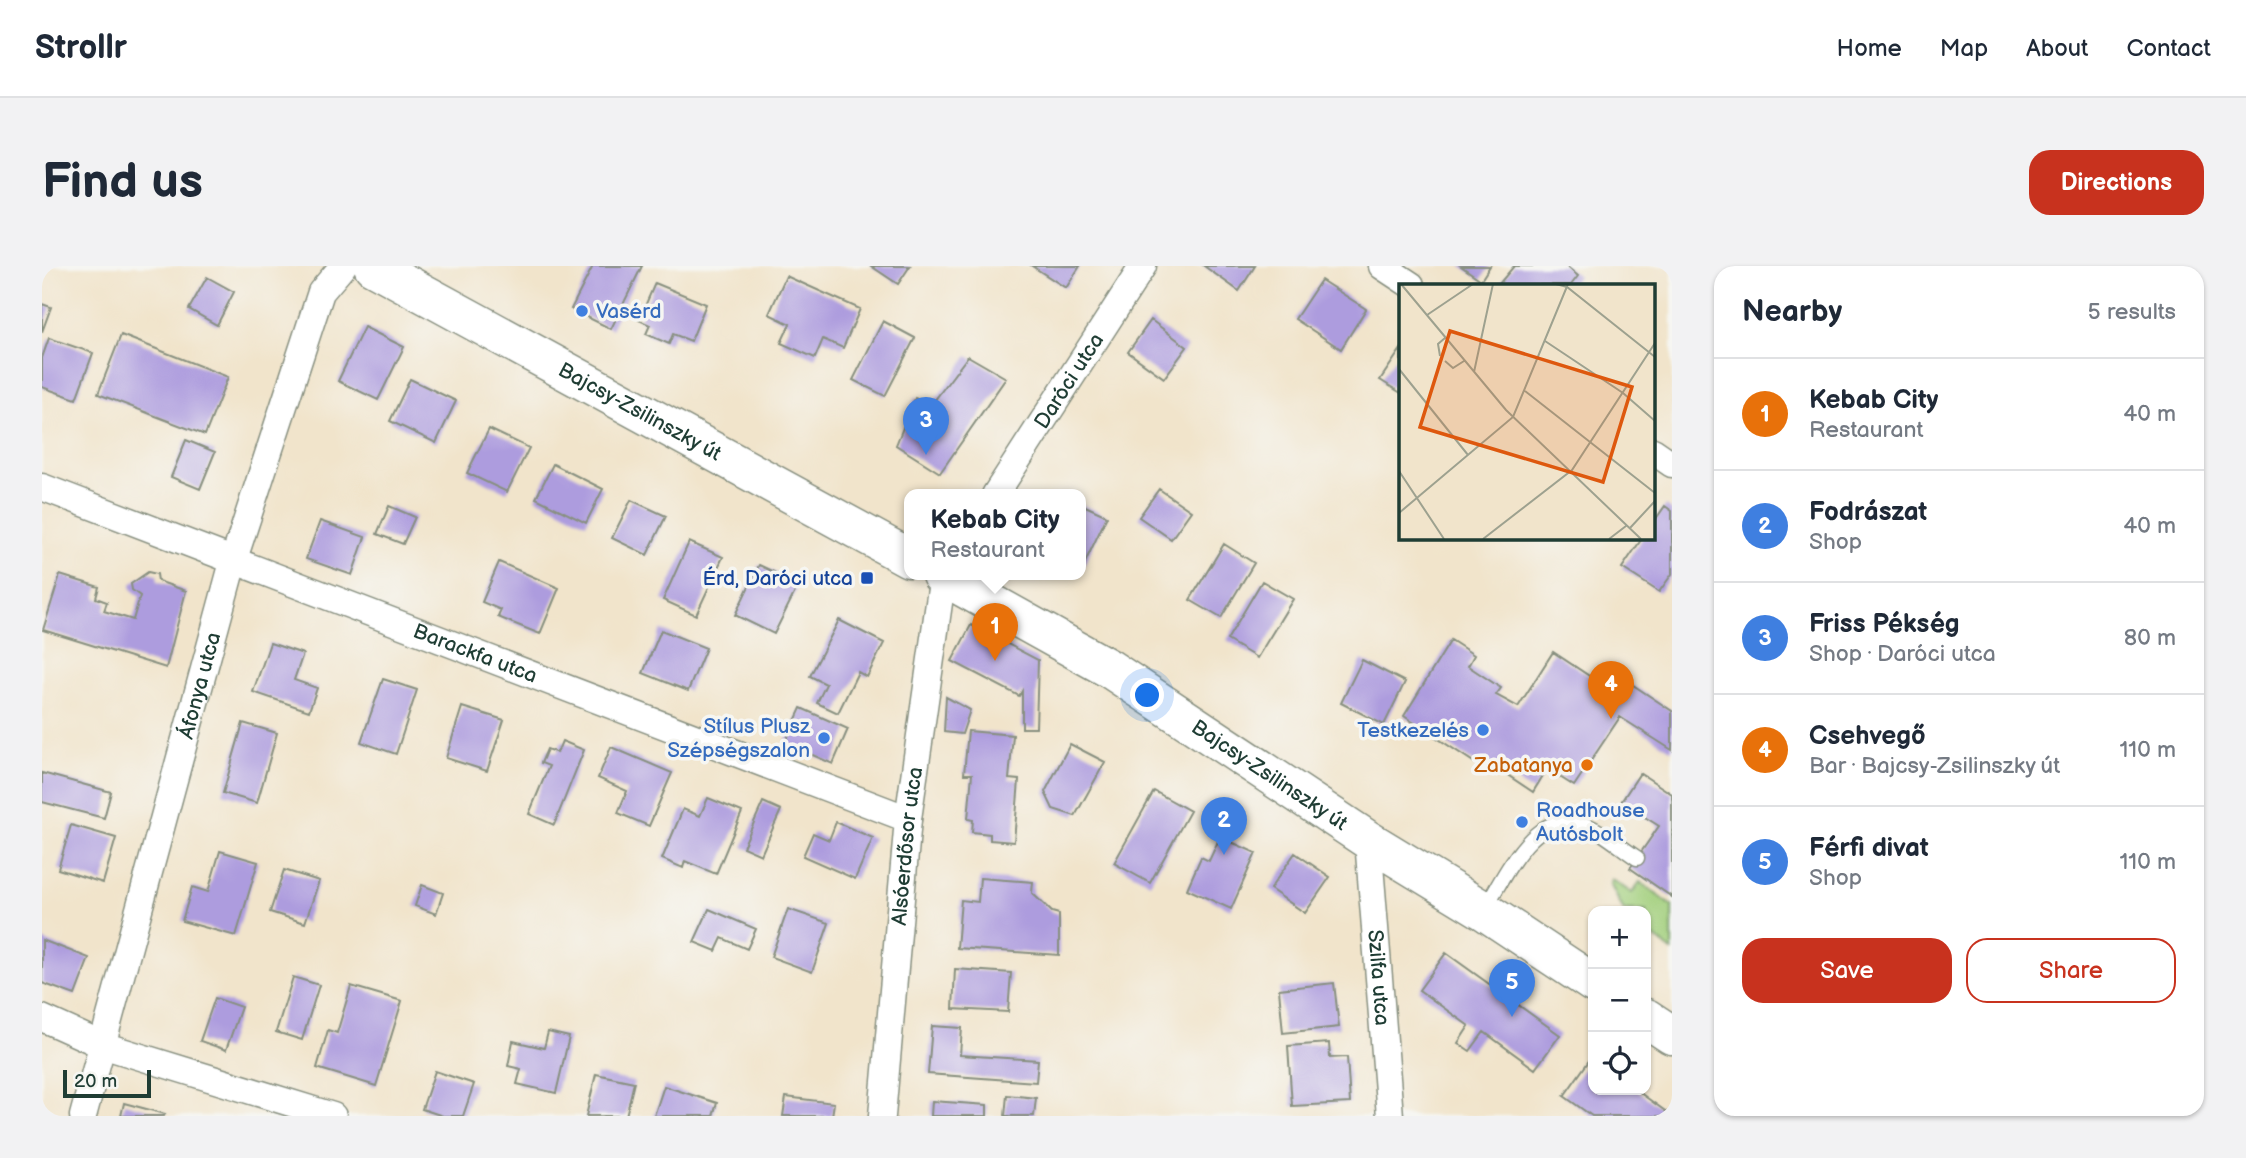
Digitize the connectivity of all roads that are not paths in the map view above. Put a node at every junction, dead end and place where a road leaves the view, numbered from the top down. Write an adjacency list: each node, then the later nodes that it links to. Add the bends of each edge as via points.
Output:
1 (343, 266): 11 (street, Áfonya utca, via 321,292)
2 (373, 266): 10 (main road, Bajcsy-Zsilinszky út)
3 (1143, 266): 9 (street, Daróci utca)
4 (1382, 266): 5 (street)
5 (1409, 284)
6 (1654, 452): 7 (street)
7 (1672, 464)
8 (42, 487): 11 (street, Barackfa utca)
9 (999, 489)
10 (904, 555)
11 (233, 562): 14 (street, Barackfa utca); 22 (street, Áfonya utca)
12 (941, 580): 14 (street, Alsóerdősor utca)
13 (949, 580): 15 (main road, Bajcsy-Zsilinszky út, via 1111,669)
14 (908, 819): 25 (street, Alsóerdősor utca)
15 (1368, 840): 17 (main road, Bajcsy-Zsilinszky út); 26 (street, Szilfa utca)
16 (1637, 858): 17 (lane, via 1582,824 1553,826 1530,839)
17 (1483, 910): 18 (main road, Bajcsy-Zsilinszky út)
18 (1588, 980)
19 (42, 1018): 22 (street)
20 (1651, 1021): 21 (main road)
21 (1672, 1035)
22 (102, 1045): 23 (street, Áfonya utca); 24 (street)
23 (83, 1116)
24 (333, 1116)
25 (882, 1116)
26 (1390, 1116)

